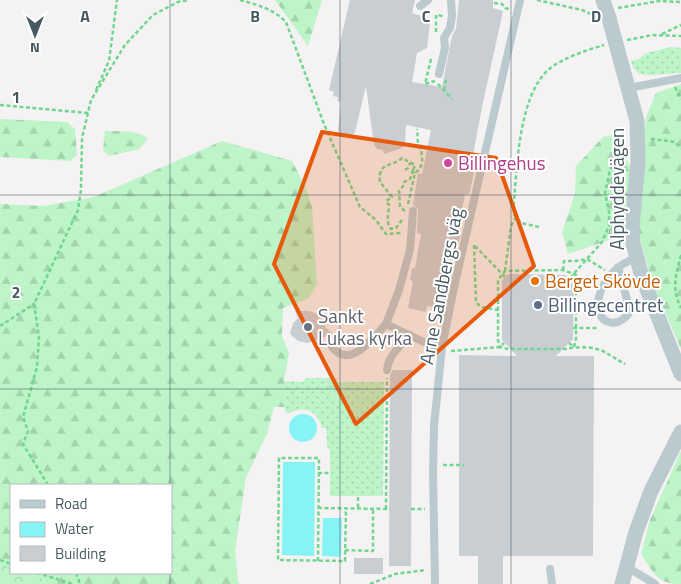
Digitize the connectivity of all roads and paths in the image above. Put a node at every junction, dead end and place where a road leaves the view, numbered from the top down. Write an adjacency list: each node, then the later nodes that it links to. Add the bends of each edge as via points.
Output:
1 (117, 0): 22 (path, via 109,60)
2 (189, 0): 22 (path, via 153,15 125,45)
3 (240, 0): 39 (path, via 265,7 286,22 324,124 360,207 376,220 386,234 400,233)
4 (428, 0): 10 (lane)
5 (451, 0): 18 (lane, via 452,16 444,38)
6 (520, 0): 11 (lane, Arne Sandbergs väg)
7 (537, 0): 12 (path, via 582,10)
8 (681, 2): 12 (path, via 659,1)
9 (494, 3): 11 (path)
10 (420, 6)
11 (518, 11): 62 (lane, Arne Sandbergs väg)
12 (606, 11): 20 (street, Alphyddevägen, bridge)
13 (681, 25): 14 (path)
14 (660, 35): 15 (path); 16 (path)
15 (681, 36)
16 (624, 40)
17 (610, 44): 36 (path, via 575,55 549,70 535,86 526,109 519,155 513,214)
18 (438, 78): 21 (path)
19 (681, 78): 20 (lane)
20 (629, 88): 28 (street, Alphyddevägen)
21 (452, 99)
22 (91, 100): 24 (path)
23 (0, 105): 24 (path)
24 (88, 112): 51 (path, via 82,138 78,210)
25 (623, 124): 27 (path)
26 (417, 130): 32 (path, via 422,165)
27 (622, 137): 28 (path); 44 (path, via 605,193 608,226 602,242)
28 (638, 137): 29 (path, via 675,142); 43 (street, Alphyddevägen, via 632,226)
29 (681, 148)
30 (410, 163): 31 (path); 32 (path, via 415,164); 33 (path, via 402,158 382,170 380,182)
31 (404, 170)
32 (414, 172): 34 (path, via 404,182); 37 (path)
33 (392, 196): 34 (path); 34 (path, via 386,201 391,228 399,225 406,213 401,208)
34 (400, 196)
35 (413, 211): 54 (lane, via 410,250)
36 (516, 217): 38 (path, via 521,223); 47 (path, via 511,226)
37 (405, 223)
38 (539, 227)
39 (402, 228)
40 (474, 245): 53 (path, via 476,302 480,307)
41 (480, 251): 47 (path)
42 (681, 255): 52 (path, via 674,283)
43 (636, 258): 46 (lane); 68 (street, Alphyddevägen)
44 (587, 259): 45 (path, via 564,261); 46 (path); 48 (path)
45 (563, 270): 47 (path); 64 (path, via 576,275)
46 (615, 271): 46 (lane, via 604,285 598,305 602,318 616,324 624,321 629,313)
47 (504, 272): 48 (path, via 563,271); 49 (path); 53 (path, via 498,280)
48 (573, 275): 50 (path)
49 (506, 277)
50 (570, 278)
51 (34, 304): 55 (path); 74 (path, via 39,337 37,367 23,417 28,431 23,444)
52 (681, 308)
53 (498, 310): 63 (path)
54 (386, 324): 58 (lane); 61 (lane, via 356,353 342,354)
55 (0, 326)
56 (573, 328): 57 (path)
57 (600, 328)
58 (410, 335): 62 (lane); 67 (lane, via 387,364)
59 (569, 342): 64 (path)
60 (504, 343): 63 (path)
61 (330, 344)
62 (442, 347): 86 (lane, Arne Sandbergs väg, via 434,426)
63 (500, 347): 64 (path); 65 (path)
64 (574, 347): 66 (path, via 594,348)
65 (452, 351)
66 (625, 364)
67 (387, 370): 79 (path, via 388,509)
68 (681, 374)
69 (681, 433): 84 (street, via 651,491)
70 (439, 465): 71 (path)
71 (464, 465)
72 (318, 473): 73 (path); 76 (path); 83 (path, via 319,458 279,458 278,560)
73 (330, 474)
74 (47, 484)
75 (358, 496): 78 (path)
76 (318, 508): 77 (path); 83 (path)
77 (346, 508): 78 (path); 82 (path)
78 (358, 508): 79 (path)
79 (373, 508): 82 (path, via 373,551)
80 (411, 509): 81 (path)
81 (426, 509)
82 (346, 550): 83 (path, via 346,561)
83 (318, 561)
84 (627, 568): 92 (street); 93 (lane)
85 (550, 569): 91 (lane)
86 (435, 570): 89 (path, via 395,574); 90 (lane, Arne Sandbergs väg)
87 (41, 574): 88 (path)
88 (73, 584)
89 (370, 584)
90 (435, 584)
91 (552, 584)
92 (622, 584)
93 (655, 584)

